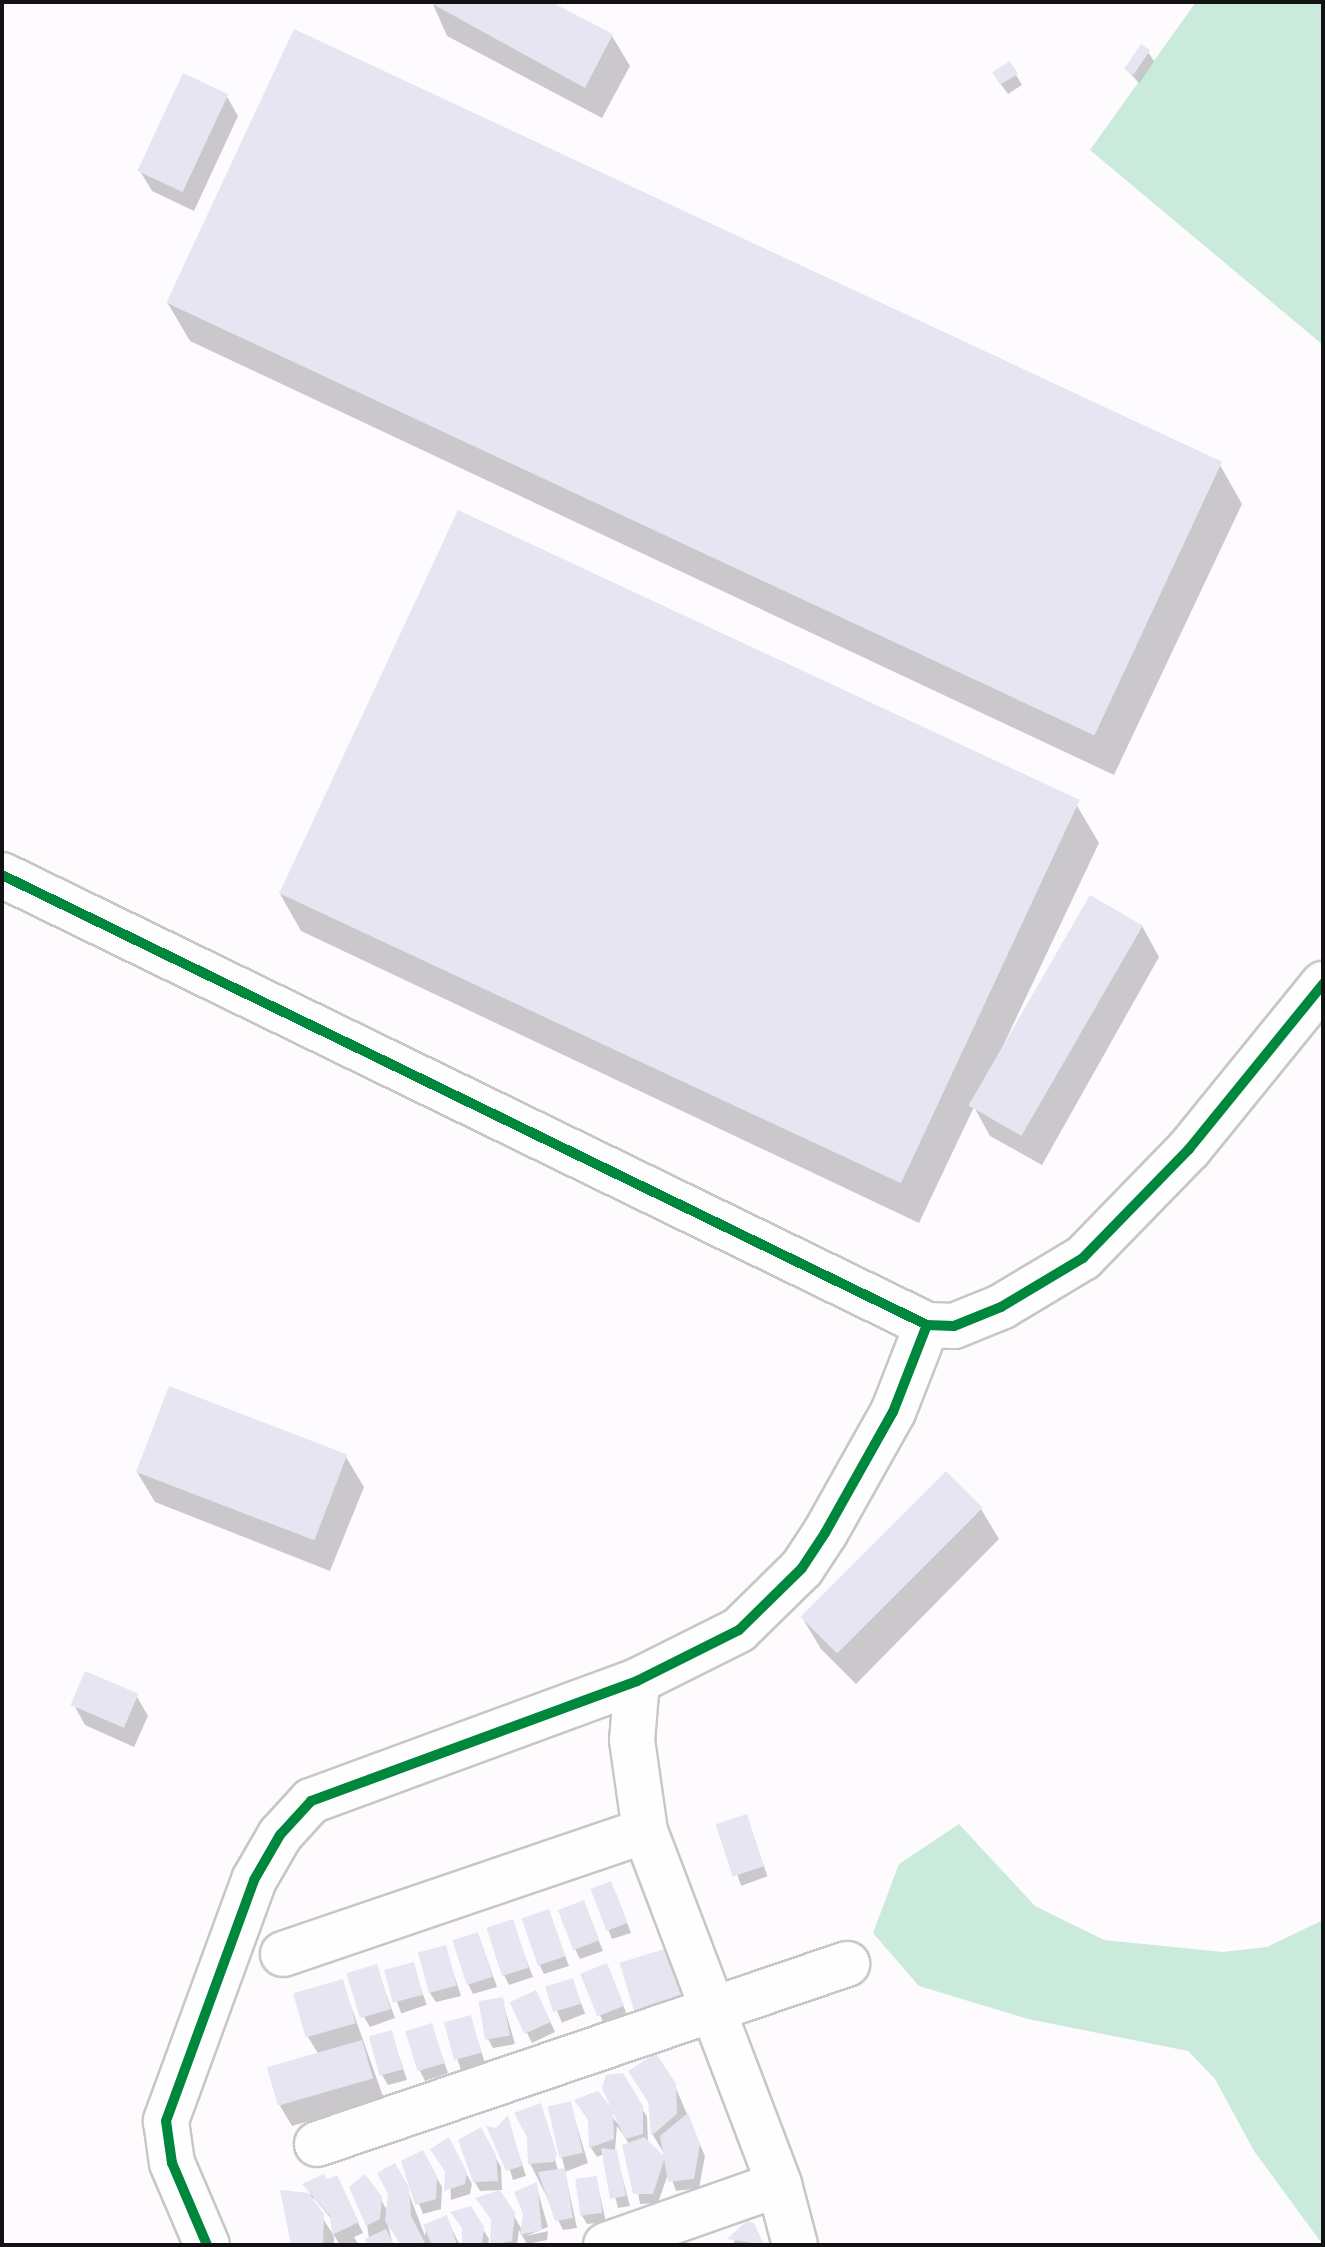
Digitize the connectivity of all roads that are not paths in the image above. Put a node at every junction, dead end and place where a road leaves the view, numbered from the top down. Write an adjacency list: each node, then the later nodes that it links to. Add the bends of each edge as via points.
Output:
1 (2, 875): 3 (street)
2 (1323, 984): 3 (street, via 1189,1149 1083,1258 989,1312 954,1326)
3 (927, 1325): 4 (street, via 893,1412 802,1568 739,1630)
4 (637, 1681): 5 (street, via 632,1740); 11 (street, via 311,1801 280,1835 254,1880 166,2121 172,2163)
5 (645, 1831): 6 (street); 8 (street)
6 (283, 1954)
7 (847, 1964): 8 (street)
8 (710, 2006): 9 (street); 10 (street)
9 (317, 2144)
10 (779, 2184): 12 (street); 13 (street)
11 (207, 2245)
12 (606, 2245)
13 (795, 2245)

